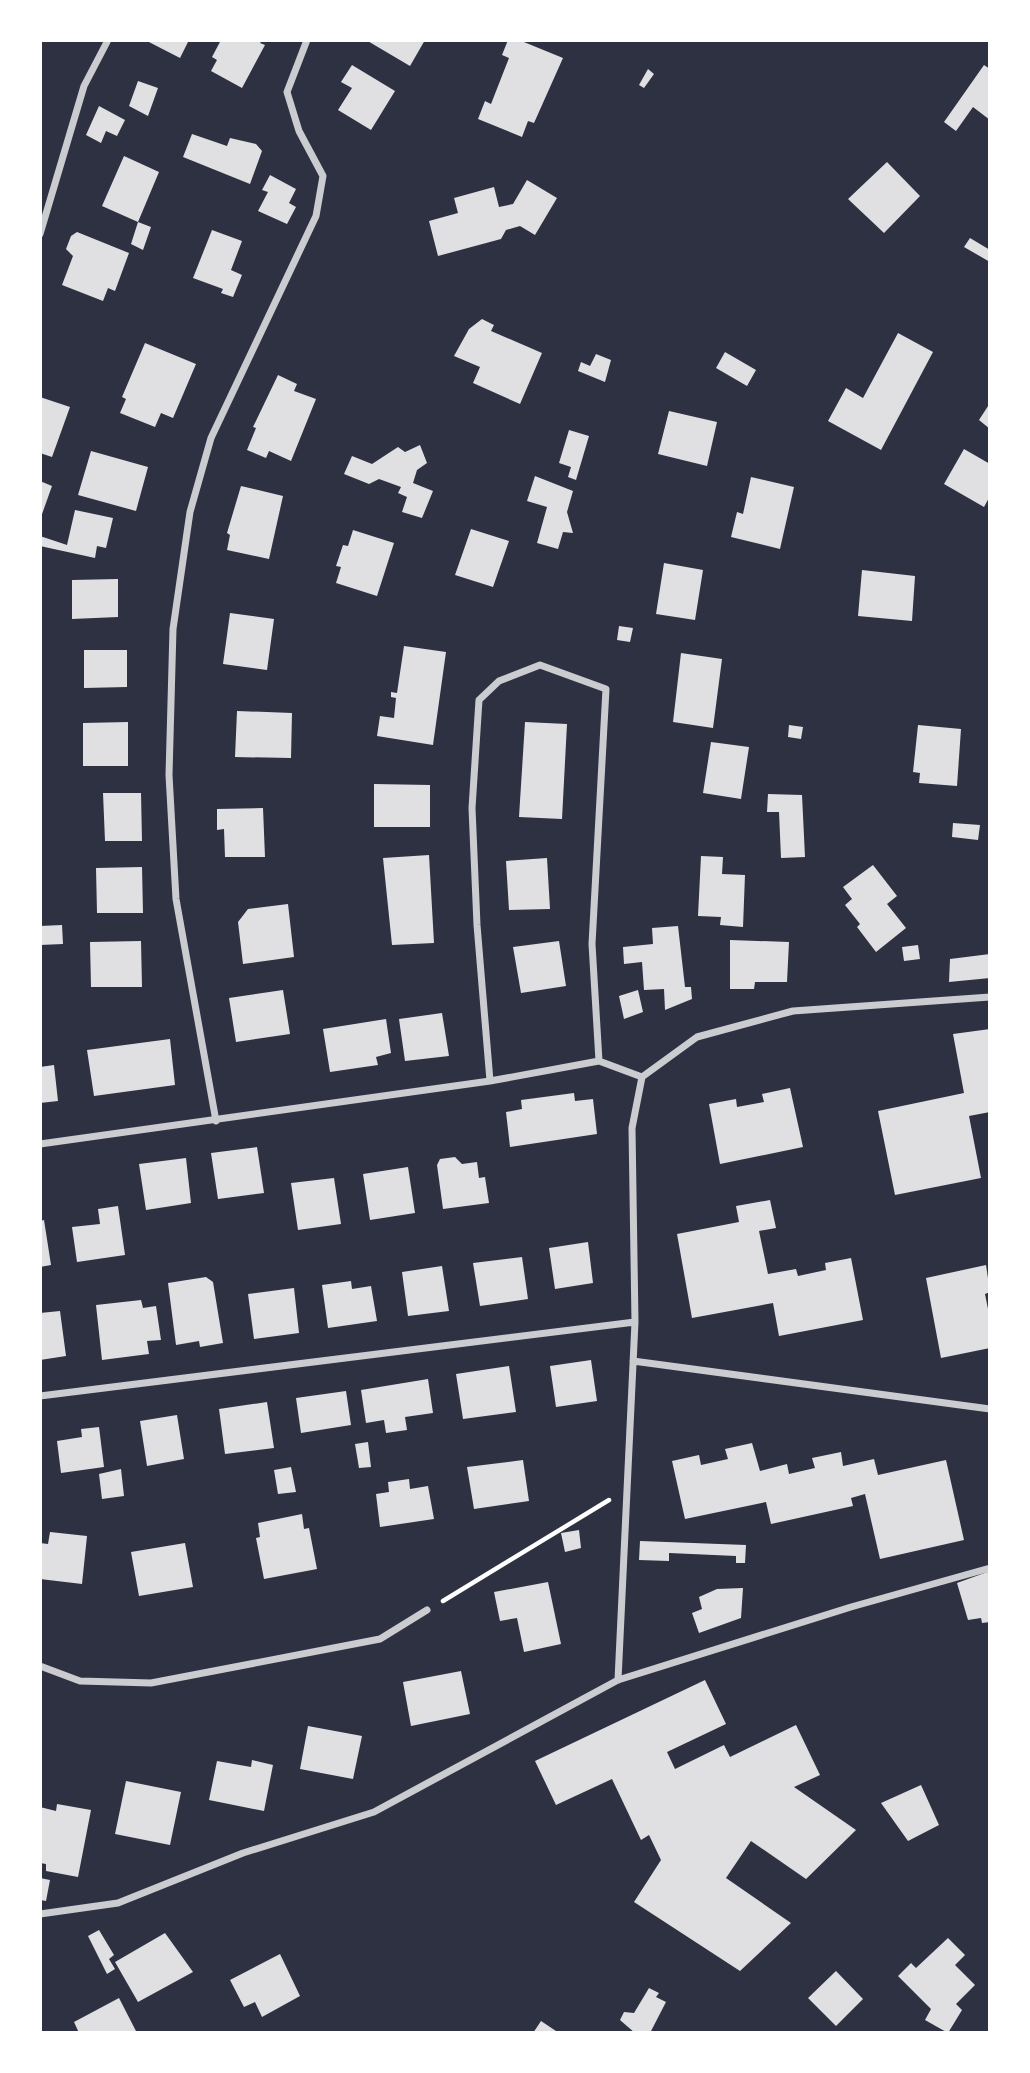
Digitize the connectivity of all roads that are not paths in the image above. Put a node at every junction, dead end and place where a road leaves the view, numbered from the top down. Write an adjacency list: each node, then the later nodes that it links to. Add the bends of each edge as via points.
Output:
1 (108, 40): 3 (street, via 84,86)
2 (307, 40): 8 (street, via 286,92 299,131 323,176 316,216 211,438 190,512 173,629 169,775 176,899)
3 (40, 234)
4 (990, 998): 6 (street, via 793,1011 697,1037)
5 (599, 1061): 6 (street); 7 (street); 7 (street, via 592,944 606,689 540,665 499,681 479,700 473,821)
6 (642, 1077): 10 (street, via 632,1128)
7 (490, 1081): 8 (street)
8 (216, 1121): 9 (street)
9 (40, 1144)
10 (635, 1322): 11 (street); 12 (street)
11 (633, 1361): 13 (street); 17 (street)
12 (40, 1396)
13 (990, 1409)
14 (990, 1568): 17 (street)
15 (427, 1610): 16 (street, via 380,1639 152,1683 80,1681)
16 (40, 1666)
17 (618, 1680): 18 (street, via 374,1812 243,1853 118,1903)
18 (40, 1914)

